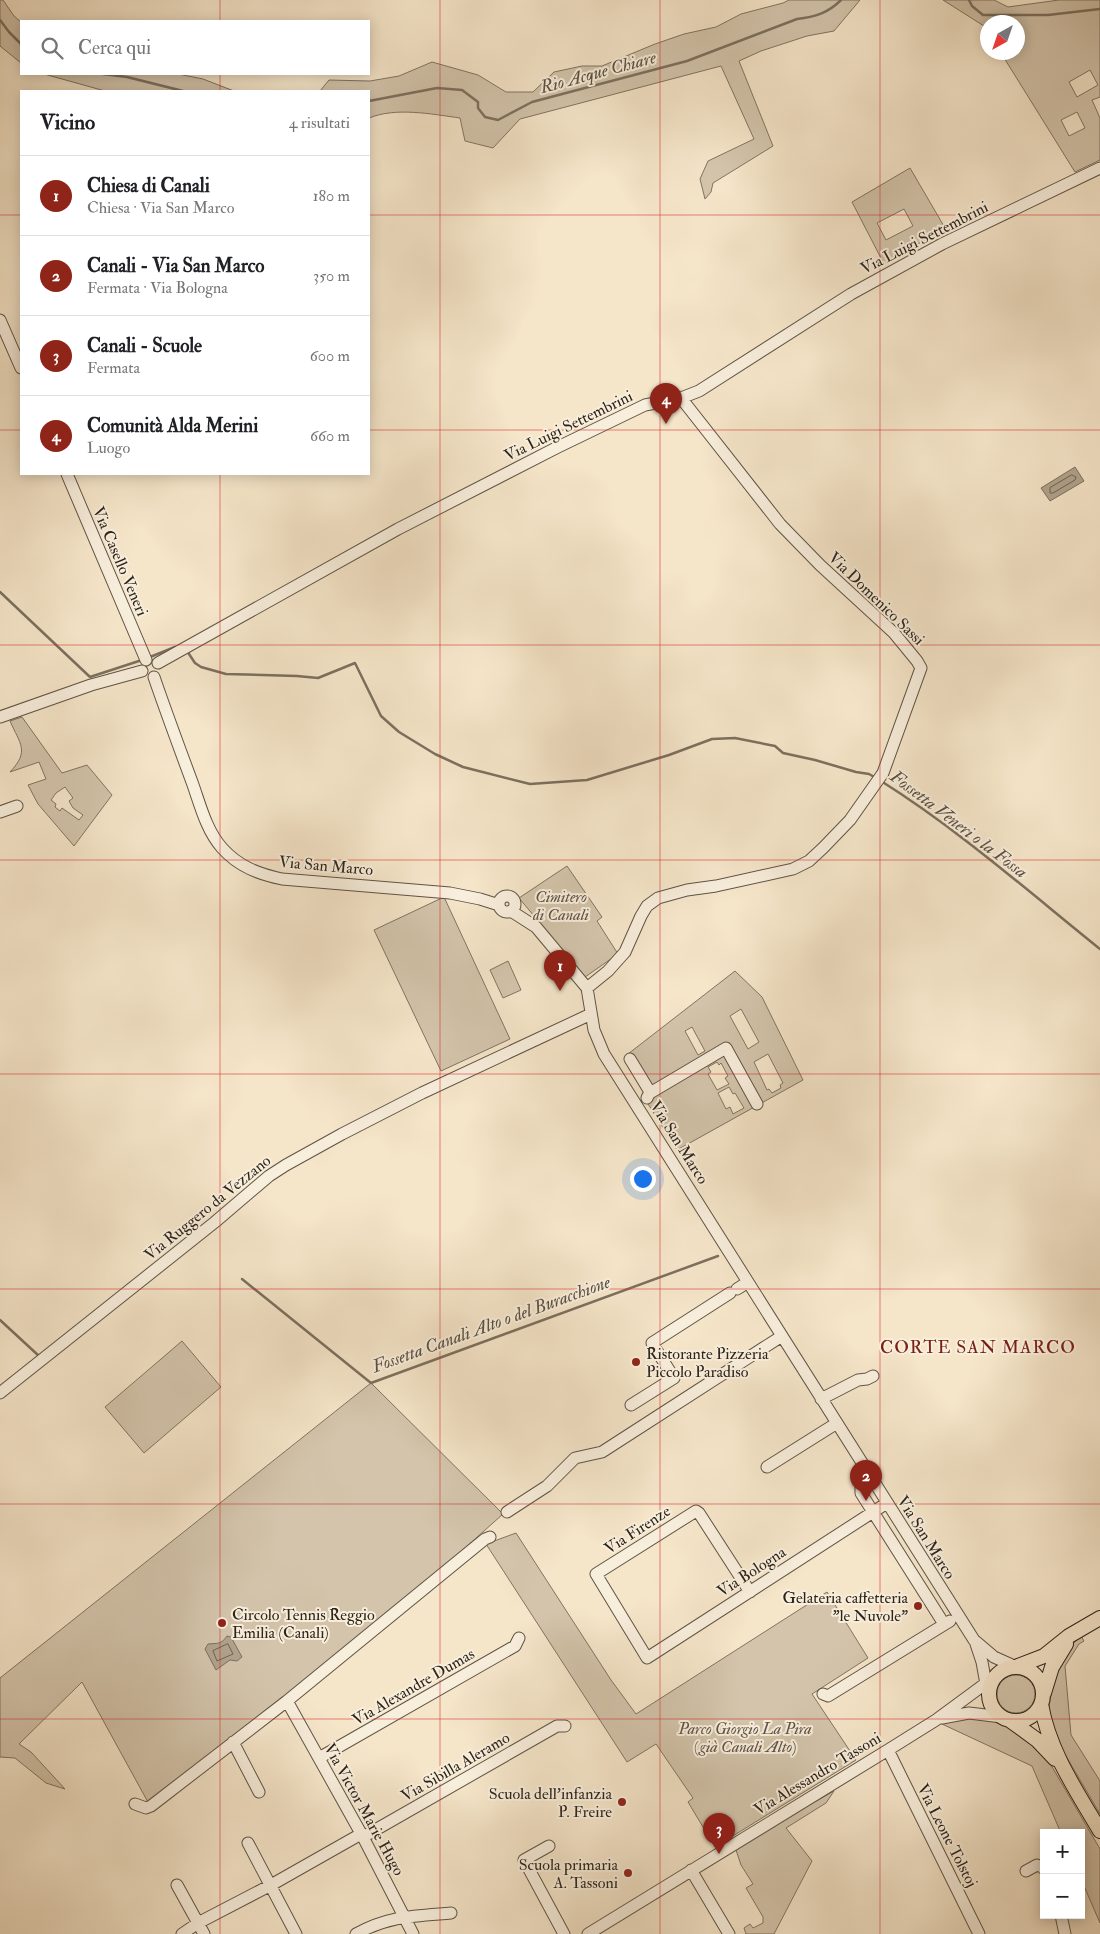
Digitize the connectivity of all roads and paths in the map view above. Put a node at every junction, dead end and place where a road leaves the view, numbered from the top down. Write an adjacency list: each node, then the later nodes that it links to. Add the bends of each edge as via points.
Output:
1 (1100, 168): 4 (street, Via Luigi Settembrini, via 942,244 851,294 706,386)
2 (0, 320): 3 (street)
3 (20, 366)
4 (681, 398): 7 (street, Via Luigi Settembrini, via 645,405 564,444 398,529); 13 (street, Via Domenico Sassi, via 780,524 894,634 921,668 883,773 850,820 823,848 793,869 658,898 641,916 625,952)
5 (67, 475): 6 (street, Via Casello Veneri)
6 (145, 658): 7 (street); 8 (street)
7 (158, 663): 9 (street, via 160,671)
8 (142, 671): 9 (street, via 148,677); 10 (street)
9 (154, 677): 13 (street, Via San Marco, via 206,822 221,847 239,863 265,876 282,879 450,893 500,902 503,912 513,907 527,915)
10 (0, 717)
11 (17, 806): 12 (street)
12 (0, 812)
13 (587, 988): 14 (street, Via San Marco)
14 (591, 1014): 18 (street, Via San Marco, via 599,1045); 22 (street, Via Ruggero da Vezzano, via 422,1093 286,1165)
15 (630, 1059): 16 (street)
16 (650, 1093): 17 (street, via 726,1048); 18 (street)
17 (756, 1104)
18 (637, 1105): 19 (street, Via San Marco)
19 (748, 1282): 20 (street, Via San Marco); 24 (street, via 652,1342 674,1378)
20 (782, 1336): 23 (street, Via San Marco); 29 (street, via 602,1452 575,1458 547,1486)
21 (873, 1376): 23 (street)
22 (0, 1393)
23 (821, 1399): 25 (street, Via San Marco)
24 (631, 1405)
25 (837, 1423): 26 (street); 27 (street, Via San Marco)
26 (767, 1467)
27 (873, 1481): 28 (street, Via San Marco); 30 (street, via 863,1485 860,1491)
28 (887, 1503): 30 (street, Via Bologna); 33 (street, Via San Marco)
29 (507, 1512)
30 (873, 1512): 32 (street, Via Bologna); 35 (street)
31 (490, 1537): 44 (street)
32 (750, 1592): 39 (street, Via Bologna); 39 (street, Via Firenze, via 696,1511 596,1574)
33 (958, 1616): 35 (street); 38 (street, Via San Marco)
34 (1100, 1618): 36 (main road)
35 (944, 1624): 42 (street, via 828,1696)
36 (1075, 1633): 40 (main road, via 1044,1656); 43 (main road, via 1055,1661)
37 (519, 1638): 50 (street, Via Alexandre Dumas, via 515,1646)
38 (974, 1640): 40 (street, Via San Marco, via 994,1657); 41 (street, Via San Marco)
39 (647, 1658)
40 (1016, 1666): 41 (main road, via 1002,1670); 43 (main road, via 1037,1676 1042,1685)
41 (989, 1685): 45 (main road, via 992,1708); 46 (street, Via Alessandro Tassoni)
42 (823, 1694)
43 (1042, 1700): 45 (main road, via 1032,1716 1018,1721); 51 (main road, via 1046,1729)
44 (287, 1701): 48 (street); 50 (street, Via Victor Marie Hugo)
45 (1006, 1719): 46 (street, Via Alessandro Tassoni, via 969,1713); 51 (main road, via 1037,1740)
46 (936, 1720): 49 (street, Via Alessandro Tassoni)
47 (565, 1726): 55 (street, Via Sibilla Aleramo, via 557,1726)
48 (232, 1742): 52 (street); 53 (street, via 152,1806 146,1808)
49 (888, 1750): 59 (street, Via Alessandro Tassoni); 75 (street, Via Leone Tolstoj)
50 (319, 1758): 55 (street, Via Victor Marie Hugo)
51 (1063, 1769): 54 (main road)
52 (259, 1792)
53 (135, 1804)
54 (1100, 1830)
55 (362, 1836): 62 (street, Via Sibilla Aleramo); 64 (street, Via Victor Marie Hugo)
56 (248, 1842): 62 (street)
57 (549, 1846): 72 (street, via 524,1860)
58 (1040, 1866): 60 (street)
59 (691, 1870): 73 (street, Via Alessandro Tassoni); 74 (street)
60 (1026, 1870)
61 (177, 1885): 66 (street)
62 (271, 1886): 66 (street, Via Sibilla Aleramo); 69 (street)
63 (450, 1913): 64 (street)
64 (404, 1916): 70 (street, via 374,1924); 71 (street, Via Victor Marie Hugo)
65 (1062, 1919): 76 (street)
66 (198, 1923): 67 (street, Via Sibilla Aleramo); 68 (street)
67 (182, 1934)
68 (204, 1934)
69 (296, 1934)
70 (356, 1934)
71 (413, 1934)
72 (564, 1934)
73 (588, 1934)
74 (729, 1934)
75 (979, 1934)
76 (1065, 1934)

